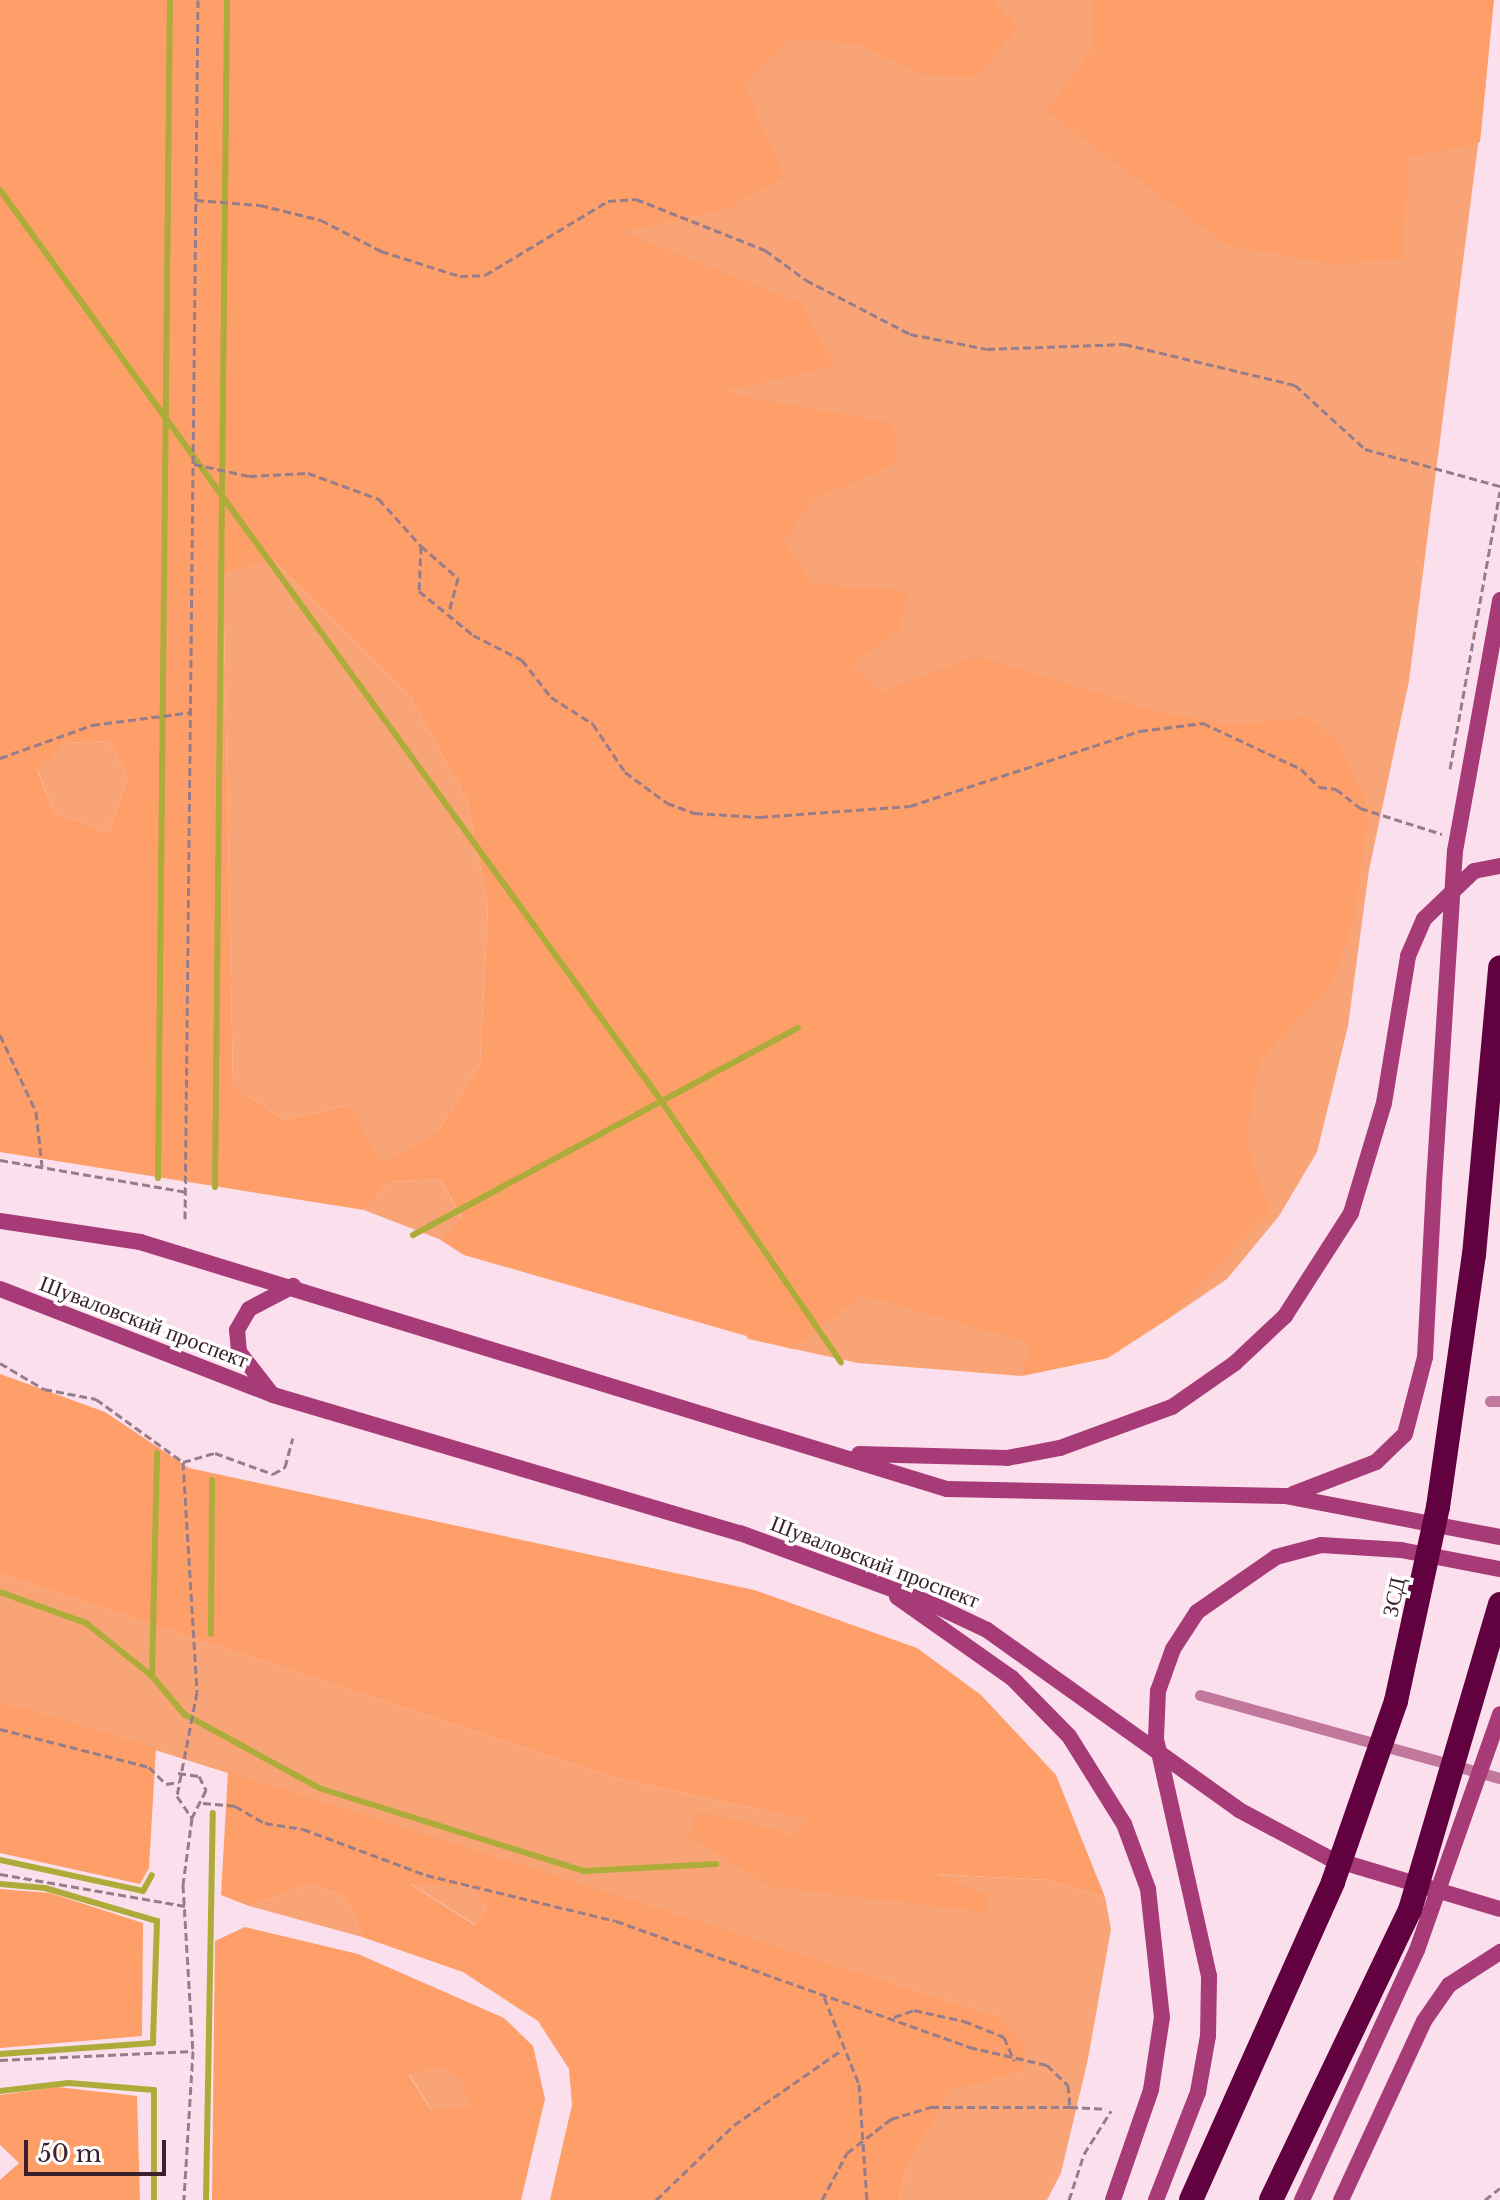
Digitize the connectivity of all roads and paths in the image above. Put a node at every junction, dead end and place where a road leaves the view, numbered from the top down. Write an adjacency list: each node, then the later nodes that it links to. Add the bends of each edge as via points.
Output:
1 (198, 0): 2 (path)
2 (196, 200): 3 (path); 4 (path, via 310,217 460,276 485,275 608,201 636,199 765,250 806,280 910,334 987,349 1124,344 1295,385 1365,449)
3 (194, 464): 5 (path, via 249,476 308,473 364,491); 8 (path)
4 (1500, 488): 10 (path)
5 (421, 546): 7 (path, via 419,591); 7 (path, via 458,578)
6 (1500, 600): 30 (main road, bridge, via 1455,851 1425,1357 1405,1434 1376,1462)
7 (449, 612): 12 (path, via 473,635 522,660 551,697 593,724 625,772 667,803 695,813 760,817 910,806 1140,731 1203,723 1301,769 1319,787 1336,789 1360,808)
8 (192, 712): 9 (path, via 92,725); 20 (path)
9 (0, 758)
10 (1450, 772)
11 (1442, 818): 12 (path)
12 (1440, 834): 13 (path); 14 (path)
13 (1449, 835)
14 (1438, 843)
15 (1500, 866): 28 (main road, via 1474,871 1424,919 1408,956 1384,1103 1351,1213 1285,1316 1235,1363 1172,1407 1060,1448 952,1460)
16 (1500, 967): 65 (highway, ЗСД, bridge, via 1467,1303 1438,1507 1396,1701 1333,1882)
17 (0, 1035): 19 (path, via 36,1112)
18 (0, 1160): 19 (path)
19 (42, 1166): 20 (path)
20 (187, 1192): 21 (path)
21 (185, 1219)
22 (0, 1221): 23 (main road, via 140,1242)
23 (293, 1286): 26 (main road, Шуваловский проспект, via 249,1309 237,1330 239,1352); 28 (main road)
24 (0, 1289): 26 (main road, Шуваловский проспект)
25 (0, 1363): 29 (path, via 44,1389 96,1399)
26 (273, 1395): 33 (main road, Шуваловский проспект, via 740,1533)
27 (293, 1438): 29 (path, via 285,1467 273,1474 215,1453)
28 (851, 1454): 30 (main road, via 947,1489)
29 (183, 1462): 38 (path, via 197,1692)
30 (1285, 1496): 31 (main road)
31 (1500, 1537)
32 (1500, 1569): 64 (main road, bridge, via 1401,1550 1321,1545 1276,1557 1197,1612 1173,1649 1158,1691 1156,1738 1209,1976 1208,2036 1198,2092)
33 (886, 1589): 45 (main road, Шуваловский проспект, via 987,1630 1239,1810 1329,1858); 63 (main road, via 1012,1678 1069,1736 1124,1824 1143,1876 1161,1954 1162,2017 1151,2090)
34 (1500, 1604): 66 (highway, bridge, via 1410,1910)
35 (1200, 1695): 39 (lane, via 1313,1722)
36 (1500, 1714): 67 (main road, bridge, via 1417,1950)
37 (0, 1729): 40 (path, via 149,1767 166,1784)
38 (178, 1773): 40 (path); 41 (path, via 199,1776)
39 (1500, 1778)
40 (179, 1782): 42 (path, via 178,1799)
41 (203, 1803): 42 (path); 47 (path, via 235,1806 265,1823 303,1829 426,1875 629,1924)
42 (192, 1818): 44 (path)
43 (0, 1874): 44 (path)
44 (185, 1906): 49 (path)
45 (1500, 1909)
46 (1500, 1952): 68 (main road, via 1449,1985 1424,2021)
47 (824, 1997): 48 (path); 50 (path)
48 (893, 2018): 52 (path); 52 (path, via 914,2010 964,2021 1004,2037)
49 (193, 2051): 51 (path); 58 (path)
50 (840, 2051): 56 (path, via 859,2084); 59 (path, via 734,2125)
51 (0, 2060)
52 (1014, 2061): 53 (path, via 1060,2072)
53 (1070, 2107): 54 (path); 56 (path, via 931,2107 891,2119)
54 (1105, 2109)
55 (1111, 2111): 62 (path, via 1084,2154)
56 (861, 2140): 60 (path); 61 (path)
57 (1500, 2188): 69 (path)
58 (184, 2200)
59 (656, 2200)
60 (822, 2200)
61 (867, 2200)
62 (1069, 2200)
63 (1113, 2200)
64 (1156, 2200)
65 (1191, 2200)
66 (1271, 2200)
67 (1302, 2200)
68 (1341, 2200)
69 (1485, 2200)

